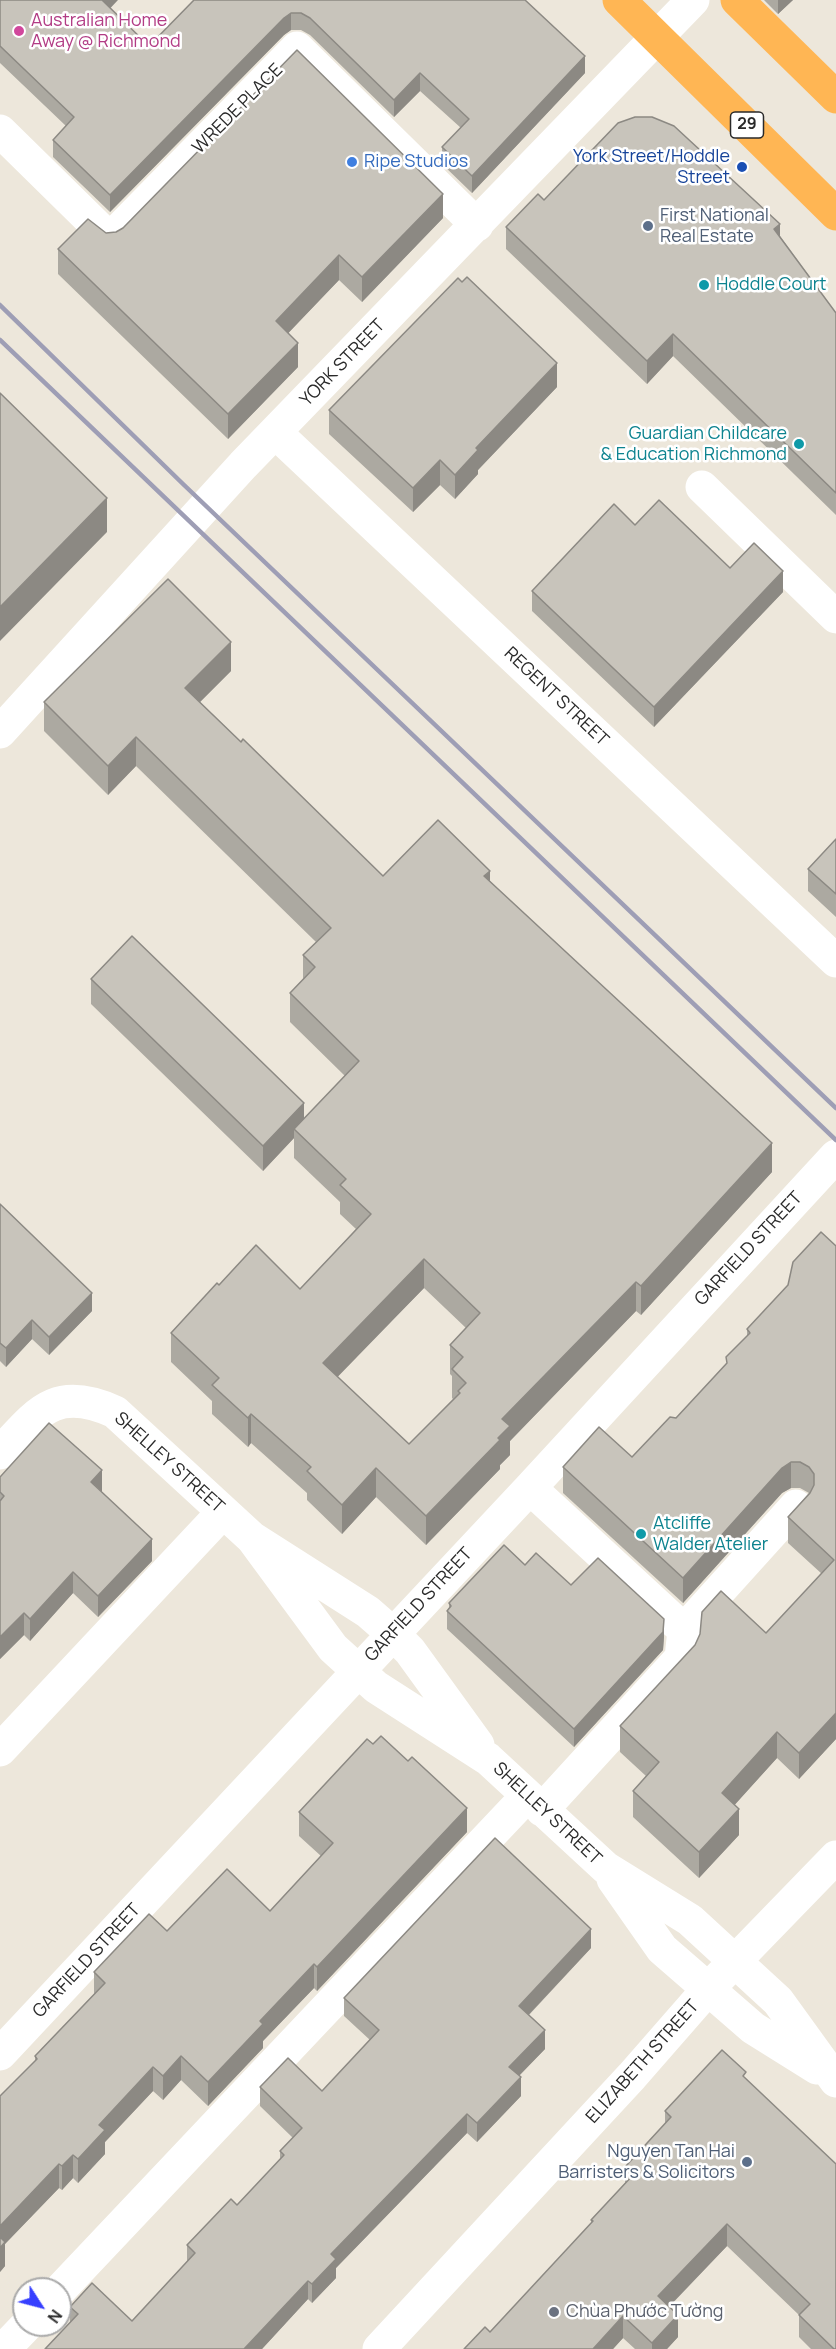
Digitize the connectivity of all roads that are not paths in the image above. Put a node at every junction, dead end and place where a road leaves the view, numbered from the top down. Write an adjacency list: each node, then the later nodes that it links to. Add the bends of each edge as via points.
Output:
1 (619, 0): 4 (highway, 29)
2 (693, 0): 4 (street, YORK STREET)
3 (738, 0): 5 (highway)
4 (658, 37): 7 (highway, 29); 8 (street, YORK STREET)
5 (836, 97)
6 (0, 131): 8 (street, WREDE PLACE, via 110,239 297,48)
7 (836, 213)
8 (477, 225): 9 (street, YORK STREET)
9 (276, 433): 12 (street, YORK STREET); 13 (street, REGENT STREET)
10 (702, 487): 11 (street)
11 (836, 617)
12 (0, 732)
13 (836, 962)
14 (836, 1156): 16 (street, GARFIELD STREET)
15 (0, 1454): 18 (street, SHELLEY STREET, via 42,1411 61,1402 97,1404 115,1412)
16 (530, 1488): 20 (street); 21 (street, GARFIELD STREET)
17 (796, 1506): 20 (street)
18 (224, 1512): 19 (street, SHELLEY STREET); 23 (street)
19 (252, 1538): 21 (street, SHELLEY STREET, via 368,1612); 22 (street, SHELLEY STREET, via 333,1648)
20 (684, 1630): 25 (street, via 681,1658)
21 (392, 1633): 22 (street, GARFIELD STREET); 24 (street, SHELLEY STREET, via 410,1651)
22 (358, 1670): 24 (street, SHELLEY STREET, via 376,1687); 30 (street, GARFIELD STREET)
23 (0, 1750)
24 (488, 1759): 25 (street, SHELLEY STREET)
25 (535, 1803): 27 (street, SHELLEY STREET); 32 (street)
26 (836, 1857): 28 (street, ELIZABETH STREET)
27 (606, 1869): 28 (street, SHELLEY STREET, via 690,1920); 29 (street, SHELLEY STREET, via 662,1949)
28 (735, 1962): 29 (street, ELIZABETH STREET); 31 (street, SHELLEY STREET, via 778,2001)
29 (708, 1989): 31 (street, SHELLEY STREET, via 753,2028); 35 (street, ELIZABETH STREET)
30 (0, 2054)
31 (834, 2079)
32 (72, 2278)
33 (16, 2337): 34 (street)
34 (4, 2349)
35 (379, 2349)

